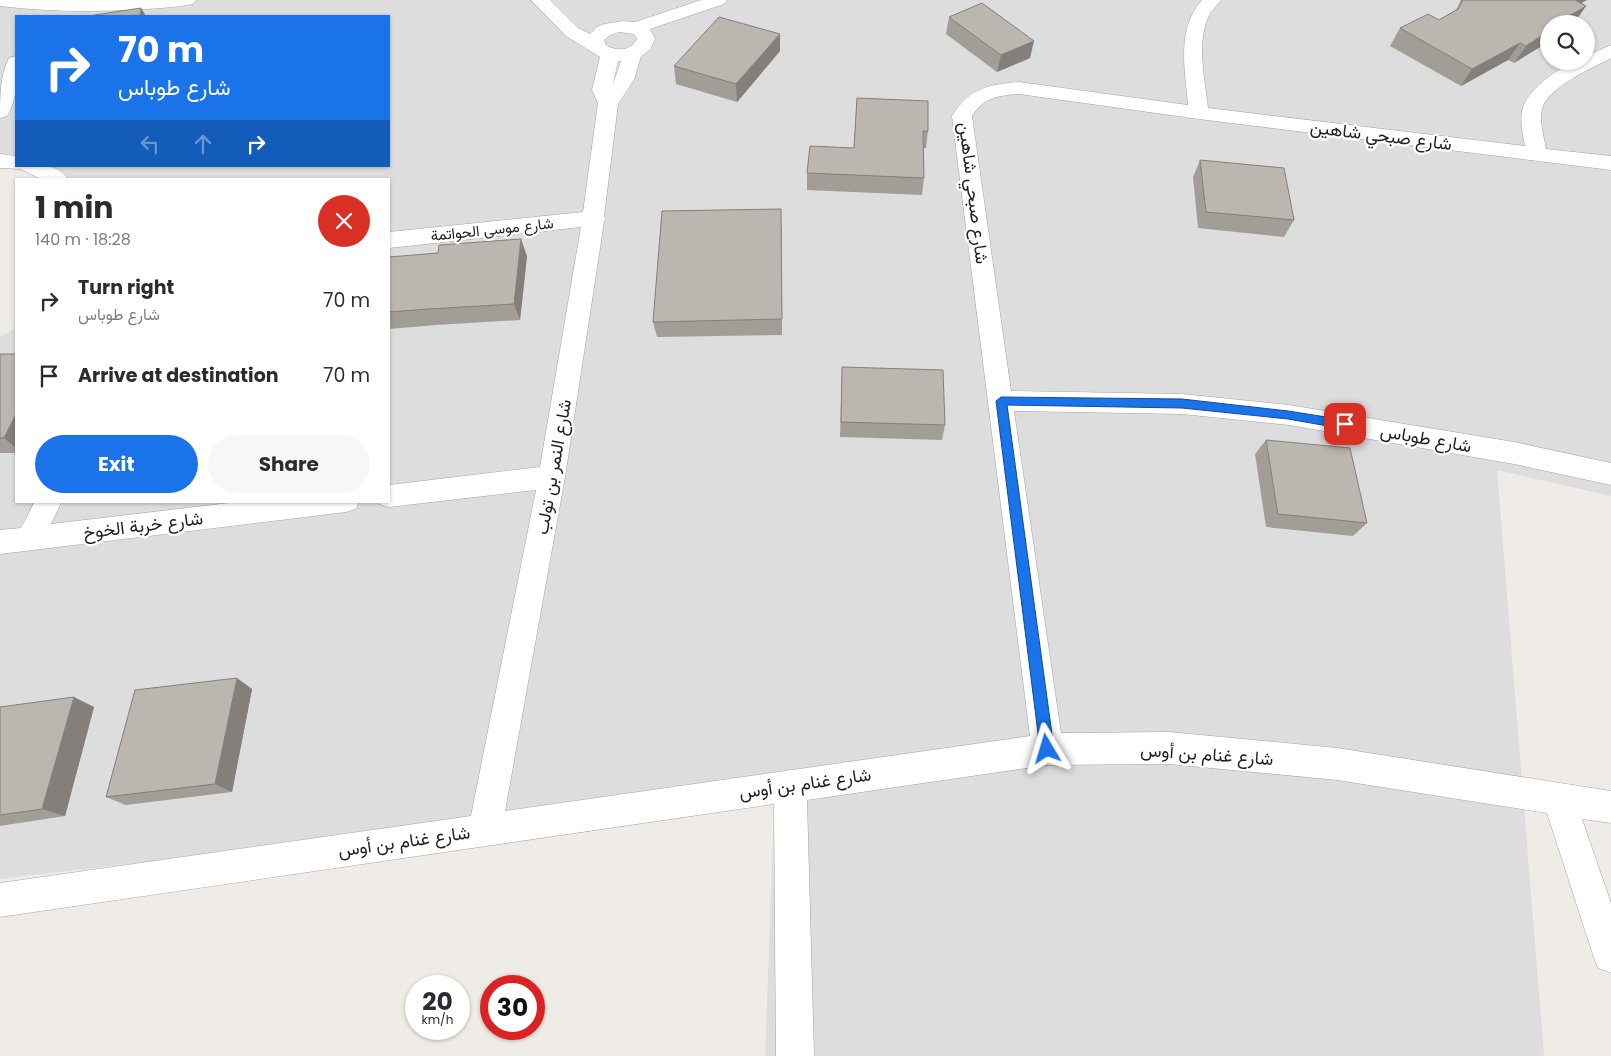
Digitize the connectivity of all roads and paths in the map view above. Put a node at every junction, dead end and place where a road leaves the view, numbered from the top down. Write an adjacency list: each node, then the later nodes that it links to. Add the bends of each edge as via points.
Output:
1 (187, 0): 6 (street)
2 (718, 0): 8 (street, via 694,9 679,22)
3 (1212, 0): 15 (street, via 1206,4 1196,24 1194,63)
4 (0, 1): 6 (street)
5 (546, 5): 7 (street, via 578,22); 9 (street, via 572,32)
6 (32, 7)
7 (609, 28): 8 (street, via 623,26); 9 (street, via 597,35)
8 (641, 34): 11 (street, via 642,47)
9 (602, 50): 11 (street, via 621,55); 13 (street, شارع النمر بن تولب, via 602,90)
10 (1611, 51): 16 (street, via 1553,84 1537,97 1531,119)
11 (632, 53): 13 (street, via 627,78)
12 (15, 65): 14 (street)
13 (608, 103): 22 (street, شارع النمر بن تولب)
14 (0, 112)
15 (1199, 113): 16 (street, شارع صبحي شاهين); 24 (street, شارع صبحي شاهين, via 1019,88 998,90 980,96 968,105 962,116)
16 (1537, 154): 19 (street, شارع صبحي شاهين)
17 (0, 161): 18 (street)
18 (15, 163)
19 (1611, 163)
20 (33, 167): 21 (street)
21 (56, 178)
22 (595, 218): 23 (street, شارع موسى الحواتمة); 26 (street, شارع النمر بن تولب)
23 (390, 240)
24 (1001, 401): 25 (street, شارع طوباس, via 1182,404 1288,415 1514,453); 32 (street, شارع صبحي شاهين)
25 (1611, 474)
26 (552, 477): 27 (street); 36 (street, شارع النمر بن تولب)
27 (390, 496)
28 (48, 503): 30 (street)
29 (329, 503): 30 (street, شارع خربة الخوخ)
30 (30, 538): 31 (street, شارع خربة الخوخ)
31 (0, 542)
32 (1047, 749): 33 (street, شارع غنام بن أوس); 34 (street, شارع غنام بن أوس, via 1169,748 1337,764)
33 (790, 785): 36 (street, شارع غنام بن أوس); 39 (street)
34 (1559, 799): 35 (street, شارع غنام بن أوس); 38 (street)
35 (1611, 807)
36 (485, 829): 37 (street, شارع غنام بن أوس)
37 (0, 900)
38 (1611, 955)
39 (795, 1056)

